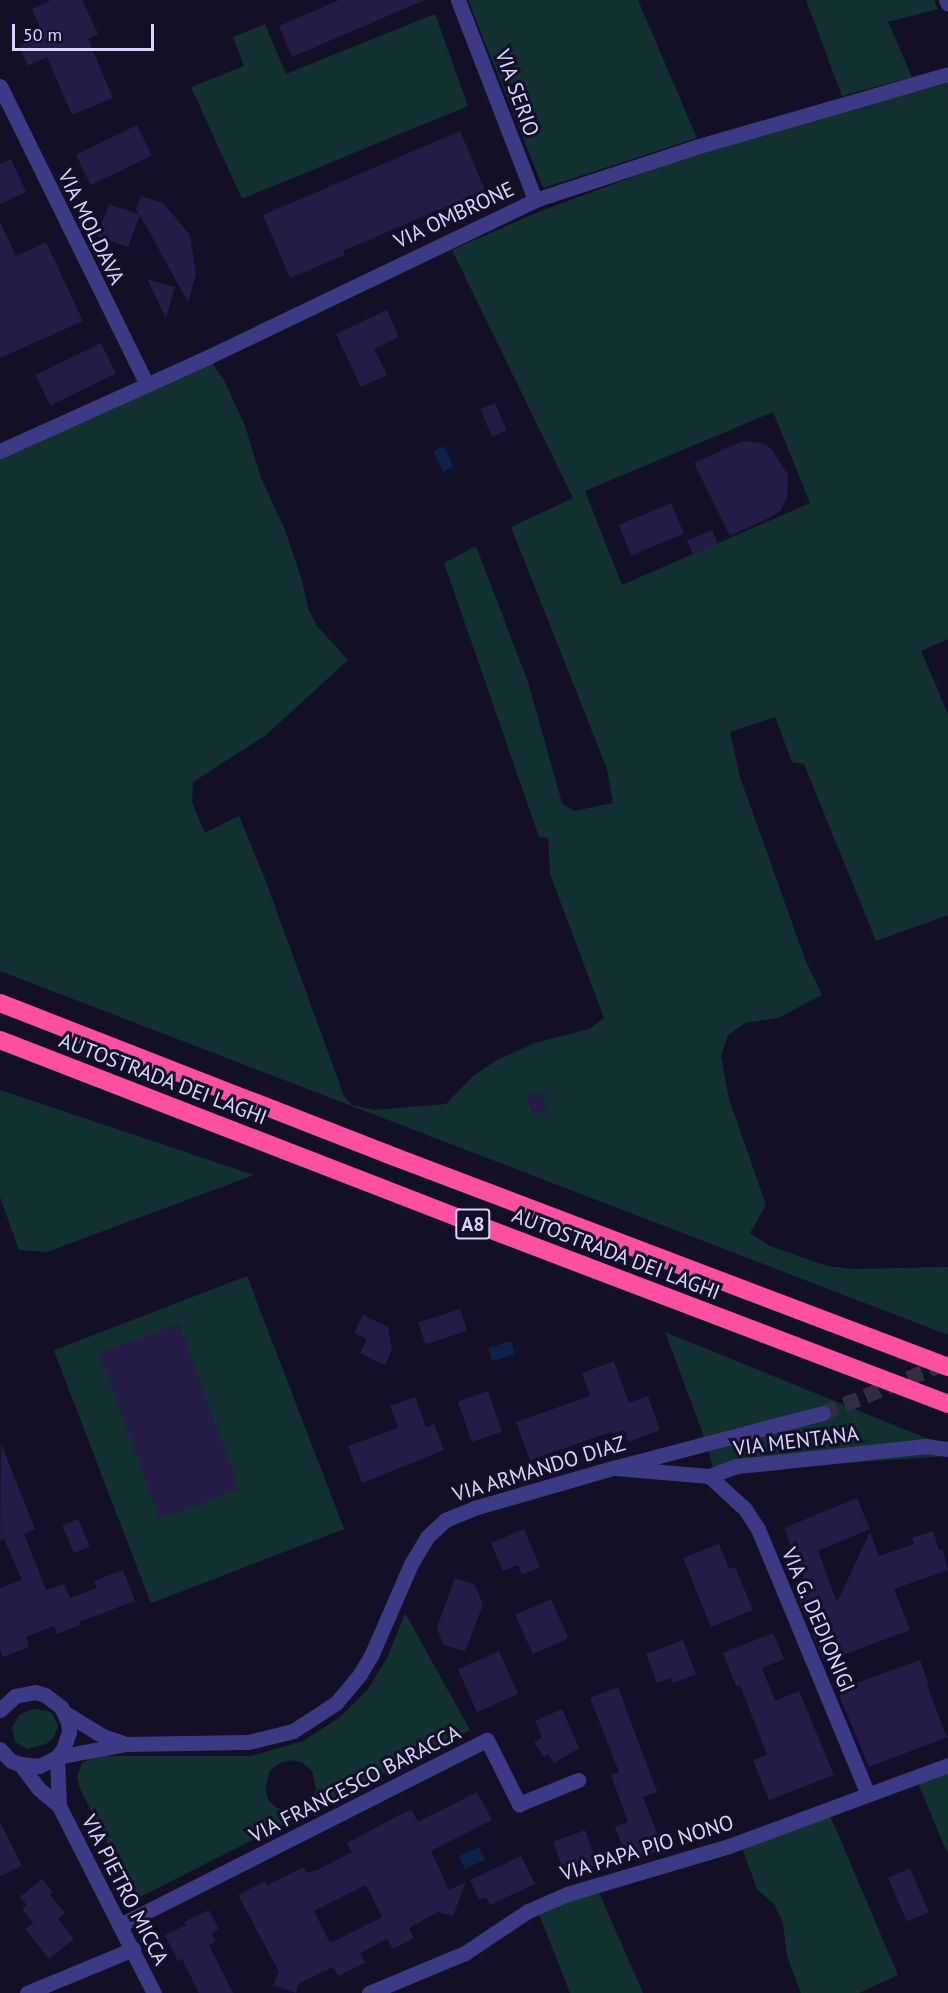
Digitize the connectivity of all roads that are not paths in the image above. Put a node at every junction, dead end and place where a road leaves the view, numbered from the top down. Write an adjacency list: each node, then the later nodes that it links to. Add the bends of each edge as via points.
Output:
1 (458, 0): 7 (street, VIA SERIO)
2 (946, 0): 3 (street)
3 (948, 4)
4 (948, 74): 7 (street, VIA OMBRONE, via 699,146)
5 (0, 86): 6 (street, VIA MOLDAVA)
6 (4, 104): 8 (street, VIA MOLDAVA)
7 (535, 200): 8 (street, VIA OMBRONE)
8 (147, 385): 9 (street, VIA OMBRONE)
9 (0, 451)
10 (0, 1003): 12 (highway, AUTOSTRADA DEI LAGHI / A8)
11 (0, 1040): 13 (highway, AUTOSTRADA DEI LAGHI / A8)
12 (948, 1367)
13 (948, 1404)
14 (823, 1413): 16 (street, VIA ARMANDO DIAZ)
15 (948, 1449): 17 (street, VIA MENTANA, via 926,1446 736,1466)
16 (613, 1468): 17 (street, VIA MENTANA); 20 (street, VIA ARMANDO DIAZ, via 467,1510 438,1524 411,1564 360,1674 336,1703 305,1725 282,1735 248,1742)
17 (709, 1476): 26 (street, VIA G. DEDIONIGI, via 745,1509 758,1529)
18 (2, 1704): 19 (street, VIA ARMANDO DIAZ, via 35,1692 51,1698)
19 (65, 1713): 20 (street, VIA ARMANDO DIAZ, via 103,1736); 22 (street, via 69,1732)
20 (126, 1743): 22 (street, VIA ARMANDO DIAZ)
21 (0, 1749): 23 (street)
22 (57, 1757): 23 (street, VIA ARMANDO DIAZ, via 39,1766); 27 (street, VIA PIETRO MICCA)
23 (20, 1764): 27 (street, VIA PIETRO MICCA)
24 (948, 1765): 26 (street, VIA PAPA PIO NONO)
25 (578, 1780): 28 (street, VIA FRANCESCO BARACCA, via 519,1804 488,1740)
26 (868, 1794): 32 (street, VIA PAPA PIO NONO, via 729,1846 567,1894 528,1911 465,1953)
27 (58, 1806): 28 (street, VIA PIETRO MICCA)
28 (120, 1925): 29 (street, VIA PIETRO MICCA)
29 (133, 1949): 30 (street); 31 (street, VIA PIETRO MICCA)
30 (27, 1993)
31 (154, 1993)
32 (369, 1993)

